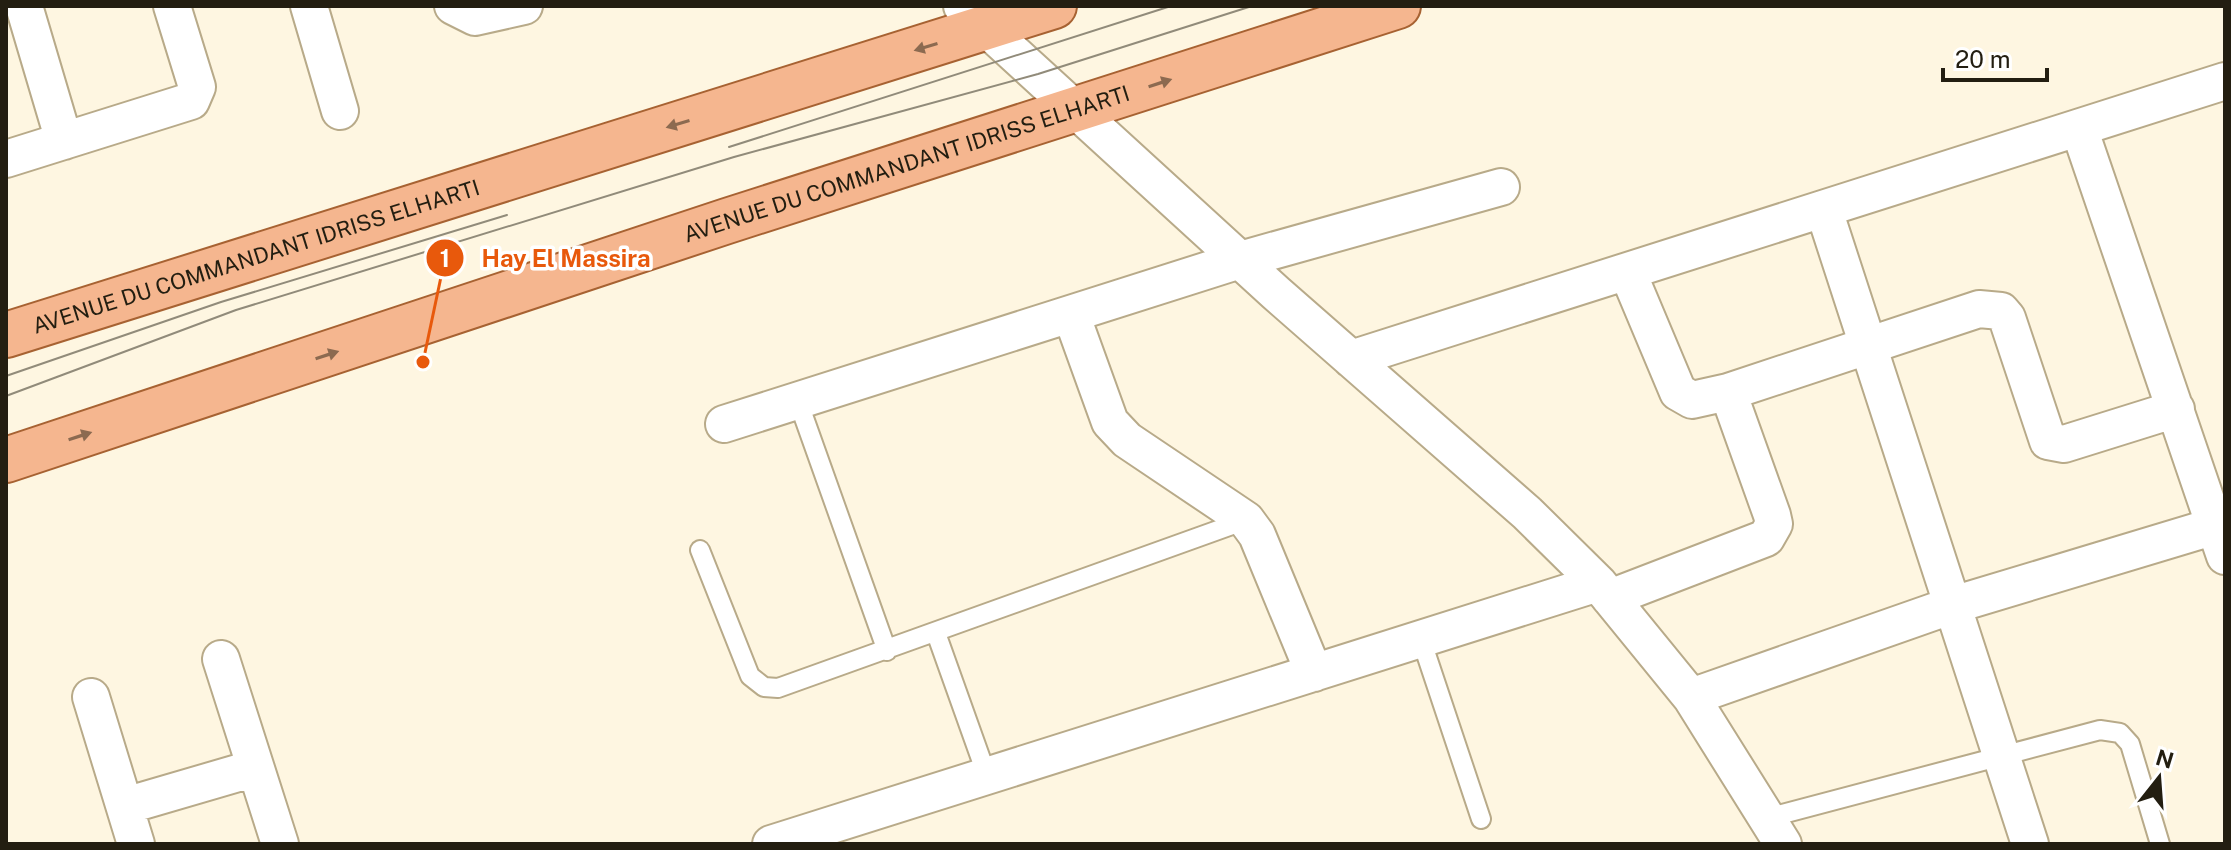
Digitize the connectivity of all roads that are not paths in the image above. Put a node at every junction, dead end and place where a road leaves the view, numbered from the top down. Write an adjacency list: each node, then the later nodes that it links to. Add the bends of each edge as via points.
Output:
1 (24, 6): 13 (street)
2 (172, 6): 13 (street, via 197,87 191,101)
3 (309, 6): 11 (street)
4 (453, 6): 5 (street, via 475,17)
5 (524, 6)
6 (1054, 6): 8 (main road, AVENUE DU COMMANDANT IDRISS ELHARTI)
7 (1398, 6): 10 (main road, AVENUE DU COMMANDANT IDRISS ELHARTI, one-way to 7)
8 (976, 17): 10 (street); 20 (main road, AVENUE DU COMMANDANT IDRISS ELHARTI, one-way to 20)
9 (2225, 81): 12 (street)
10 (1077, 110): 17 (street); 27 (main road, AVENUE DU COMMANDANT IDRISS ELHARTI, one-way to 10)
11 (340, 111)
12 (2079, 128): 16 (street); 25 (street)
13 (64, 141): 14 (street)
14 (6, 159)
15 (1501, 187): 17 (street)
16 (1824, 210): 18 (street); 21 (street)
17 (1240, 260): 19 (street); 22 (street)
18 (1628, 273): 22 (street); 23 (street, via 1678,392 1692,400)
19 (1071, 314): 24 (street); 28 (street, via 1110,422 1127,440)
20 (6, 335)
21 (1870, 346): 23 (street); 25 (street, via 1979,309 1993,309 2007,318 2048,441 2064,444); 32 (street)
22 (1351, 359): 31 (street, via 1527,513)
23 (1728, 392): 31 (street, via 1772,515 1771,533)
24 (798, 401): 26 (street); 35 (lane)
25 (2176, 409): 29 (street)
26 (724, 424)
27 (6, 460)
28 (1246, 520): 33 (lane); 37 (street)
29 (2220, 541): 32 (street)
30 (700, 550): 35 (lane, via 742,659 750,676 764,687 778,688)
31 (1604, 590): 34 (street); 39 (street)
32 (1953, 605): 39 (street); 40 (street)
33 (936, 633): 35 (lane); 42 (lane)
34 (1421, 639): 37 (street); 44 (lane)
35 (887, 651)
36 (221, 659): 41 (street)
37 (1314, 673): 42 (street)
38 (91, 697): 43 (street)
39 (1691, 697): 45 (street)
40 (2001, 756): 45 (lane); 49 (street); 50 (lane, via 2100,730 2120,733 2130,744)
41 (255, 768): 43 (street); 47 (street)
42 (987, 776): 48 (street)
43 (125, 806): 46 (street)
44 (1481, 819)
45 (1775, 831)
46 (136, 844)
47 (280, 844)
48 (771, 844)
49 (2030, 844)
50 (2160, 844)

